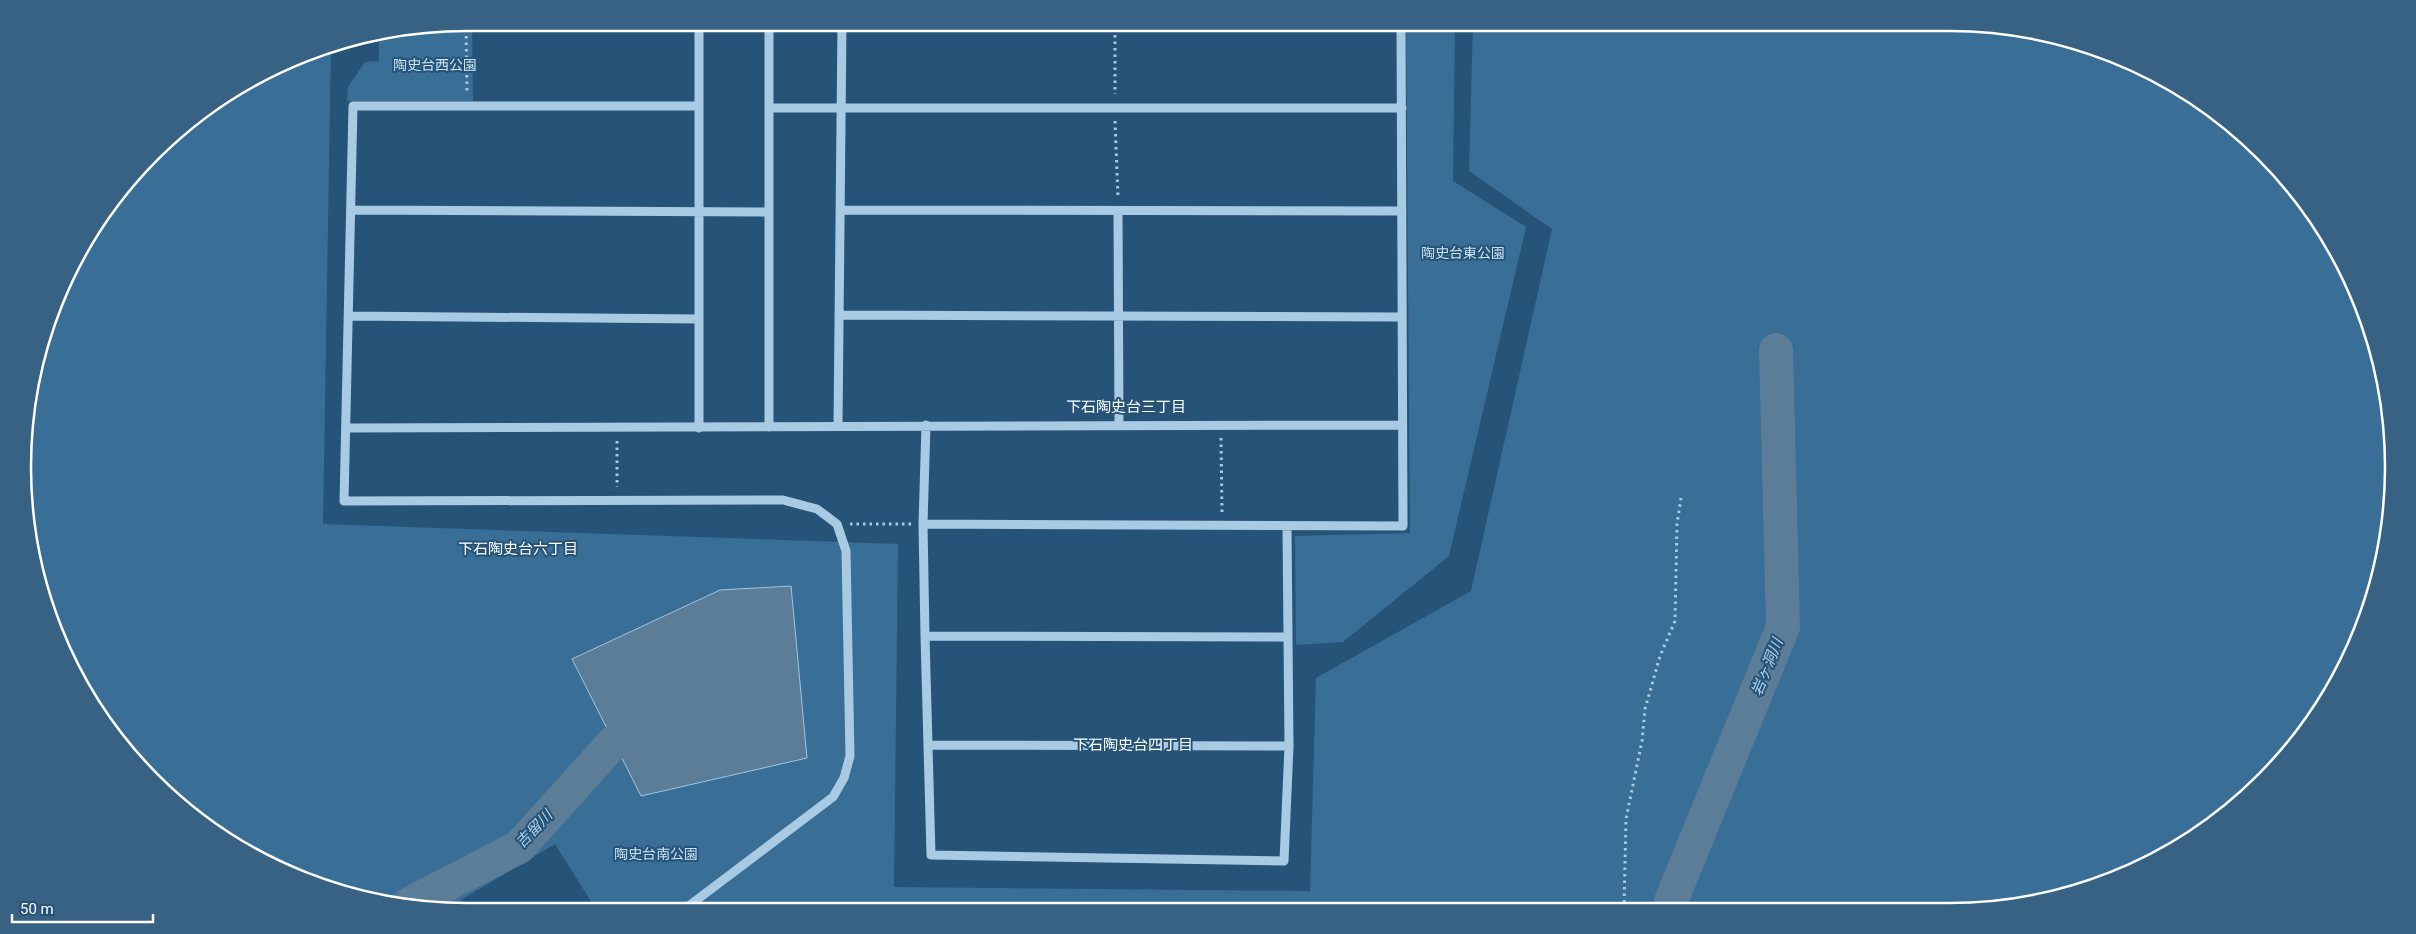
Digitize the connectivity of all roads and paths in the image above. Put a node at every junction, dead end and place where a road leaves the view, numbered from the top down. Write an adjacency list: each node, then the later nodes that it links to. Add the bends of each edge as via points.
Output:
1 (466, 31): 6 (path)
2 (699, 31): 7 (street)
3 (769, 31): 8 (street)
4 (842, 31): 9 (street)
5 (1401, 31): 10 (street)
6 (468, 106): 7 (street); 11 (street, via 353,106)
7 (699, 106): 16 (street)
8 (769, 108): 9 (street); 15 (street)
9 (841, 108): 10 (street); 12 (street)
10 (1402, 108): 14 (street)
11 (352, 210): 16 (street); 18 (street)
12 (840, 210): 13 (street); 17 (street)
13 (1118, 211): 14 (street); 19 (street)
14 (1402, 211): 20 (street)
15 (769, 212): 16 (street); 27 (street)
16 (699, 213): 21 (street)
17 (839, 315): 19 (street); 26 (street)
18 (349, 316): 21 (street); 28 (street)
19 (1118, 316): 20 (street); 23 (street)
20 (1401, 317): 25 (street)
21 (699, 319): 30 (street)
22 (926, 425): 23 (street); 26 (street); 34 (street)
23 (1119, 425): 24 (street)
24 (1221, 425): 25 (street); 35 (path)
25 (1401, 425): 36 (street, via 1403,526)
26 (838, 426): 27 (street)
27 (769, 427): 30 (street)
28 (346, 428): 29 (street); 32 (street, via 344,501)
29 (617, 428): 30 (street); 32 (path)
30 (699, 428)
31 (1681, 498): 42 (path, via 1677,524 1675,621 1660,656 1646,709 1626,819)
32 (617, 500): 33 (street, via 783,500 817,509)
33 (837, 524): 34 (path); 41 (street, via 846,551 850,756 844,778 832,796)
34 (923, 524): 35 (street); 37 (street)
35 (1223, 526): 36 (street)
36 (1287, 527): 38 (street)
37 (925, 636): 38 (street); 39 (street)
38 (1288, 637): 40 (street)
39 (928, 745): 40 (street); 40 (street, via 931,855 1284,861)
40 (1289, 746)
41 (692, 903)
42 (1624, 903)

